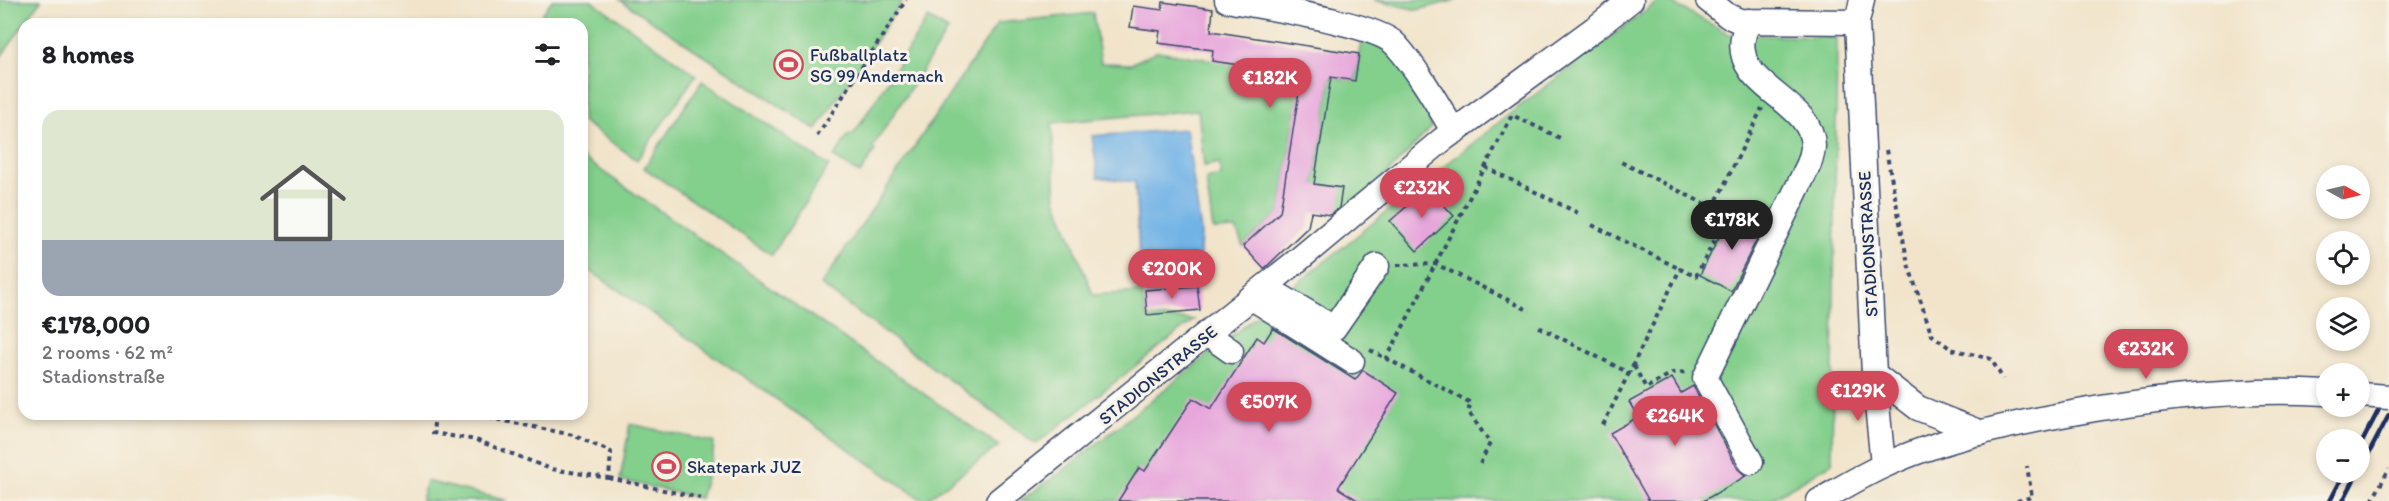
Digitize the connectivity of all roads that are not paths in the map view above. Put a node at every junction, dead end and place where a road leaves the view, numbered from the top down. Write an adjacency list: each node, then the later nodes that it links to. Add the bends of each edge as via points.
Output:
1 (1227, 0): 6 (street, via 1355,25 1394,42)
2 (1631, 0): 6 (street, STADIONSTRASSE)
3 (1708, 0): 5 (street, STADIONSTRASSE, via 1728,16)
4 (1859, 11): 5 (street, STADIONSTRASSE); 12 (street, STADIONSTRASSE)
5 (1749, 21): 17 (street, via 1743,38 1746,65 1800,116 1813,145 1809,164 1706,378)
6 (1454, 132): 8 (street, STADIONSTRASSE)
7 (1377, 266): 8 (street, via 1334,328)
8 (1259, 292): 9 (street, STADIONSTRASSE); 11 (street)
9 (1208, 334): 10 (street); 19 (street, STADIONSTRASSE)
10 (1231, 351)
11 (1358, 354)
12 (1874, 374): 16 (street, via 1918,408); 18 (street, STADIONSTRASSE)
13 (2316, 393): 16 (street, via 2191,395 2022,422)
14 (2370, 396): 15 (street, bridge)
15 (2389, 397)
16 (1981, 433): 18 (street)
17 (1751, 462)
18 (1883, 465): 20 (street)
19 (998, 501)
20 (1819, 501)

